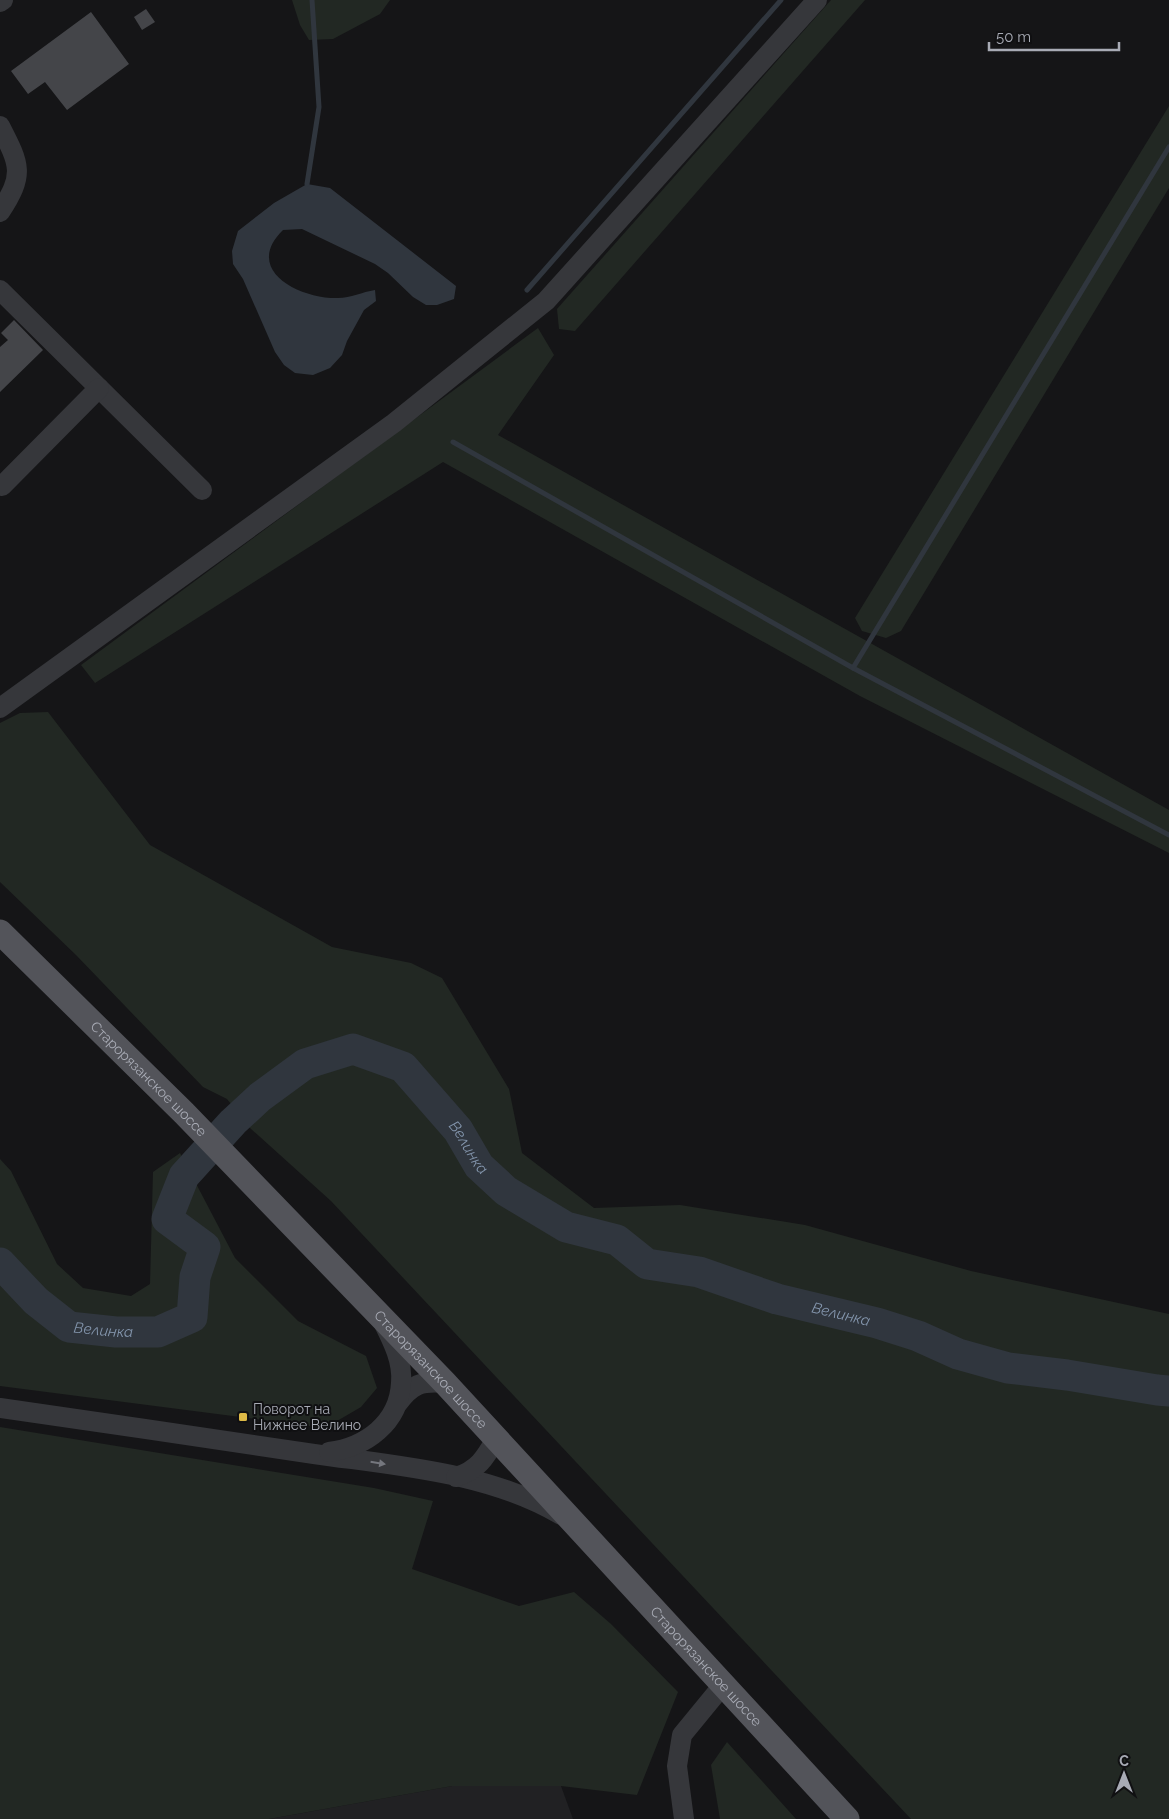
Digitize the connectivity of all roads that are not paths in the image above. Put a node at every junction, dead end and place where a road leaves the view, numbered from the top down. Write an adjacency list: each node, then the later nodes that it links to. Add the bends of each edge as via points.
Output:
1 (3, 0): 3 (street)
2 (817, 0): 10 (street, via 546,301 394,423)
3 (0, 2)
4 (0, 126): 5 (street, via 13,153 18,176)
5 (0, 212)
6 (0, 290): 7 (street)
7 (99, 388): 8 (street); 9 (street)
8 (2, 486)
9 (202, 490)
10 (0, 708)
11 (0, 932): 12 (main road, Старорязанское шоссе, via 184,1113)
12 (378, 1314): 13 (main road, Старорязанское шоссе); 14 (street, via 400,1364 402,1384)
13 (445, 1383): 14 (street, via 417,1384); 16 (main road, Старорязанское шоссе)
14 (396, 1406): 17 (street, via 378,1432 361,1443)
15 (0, 1408): 17 (street)
16 (496, 1439): 18 (street, via 478,1466 468,1474); 19 (main road, Старорязанское шоссе)
17 (313, 1454): 18 (street, one-way to 18)
18 (456, 1477): 19 (street, via 527,1498)
19 (572, 1522): 20 (main road, Старорязанское шоссе)
20 (723, 1686): 21 (street, via 682,1735 677,1766); 22 (main road, Старорязанское шоссе)
21 (684, 1819)
22 (847, 1819)

